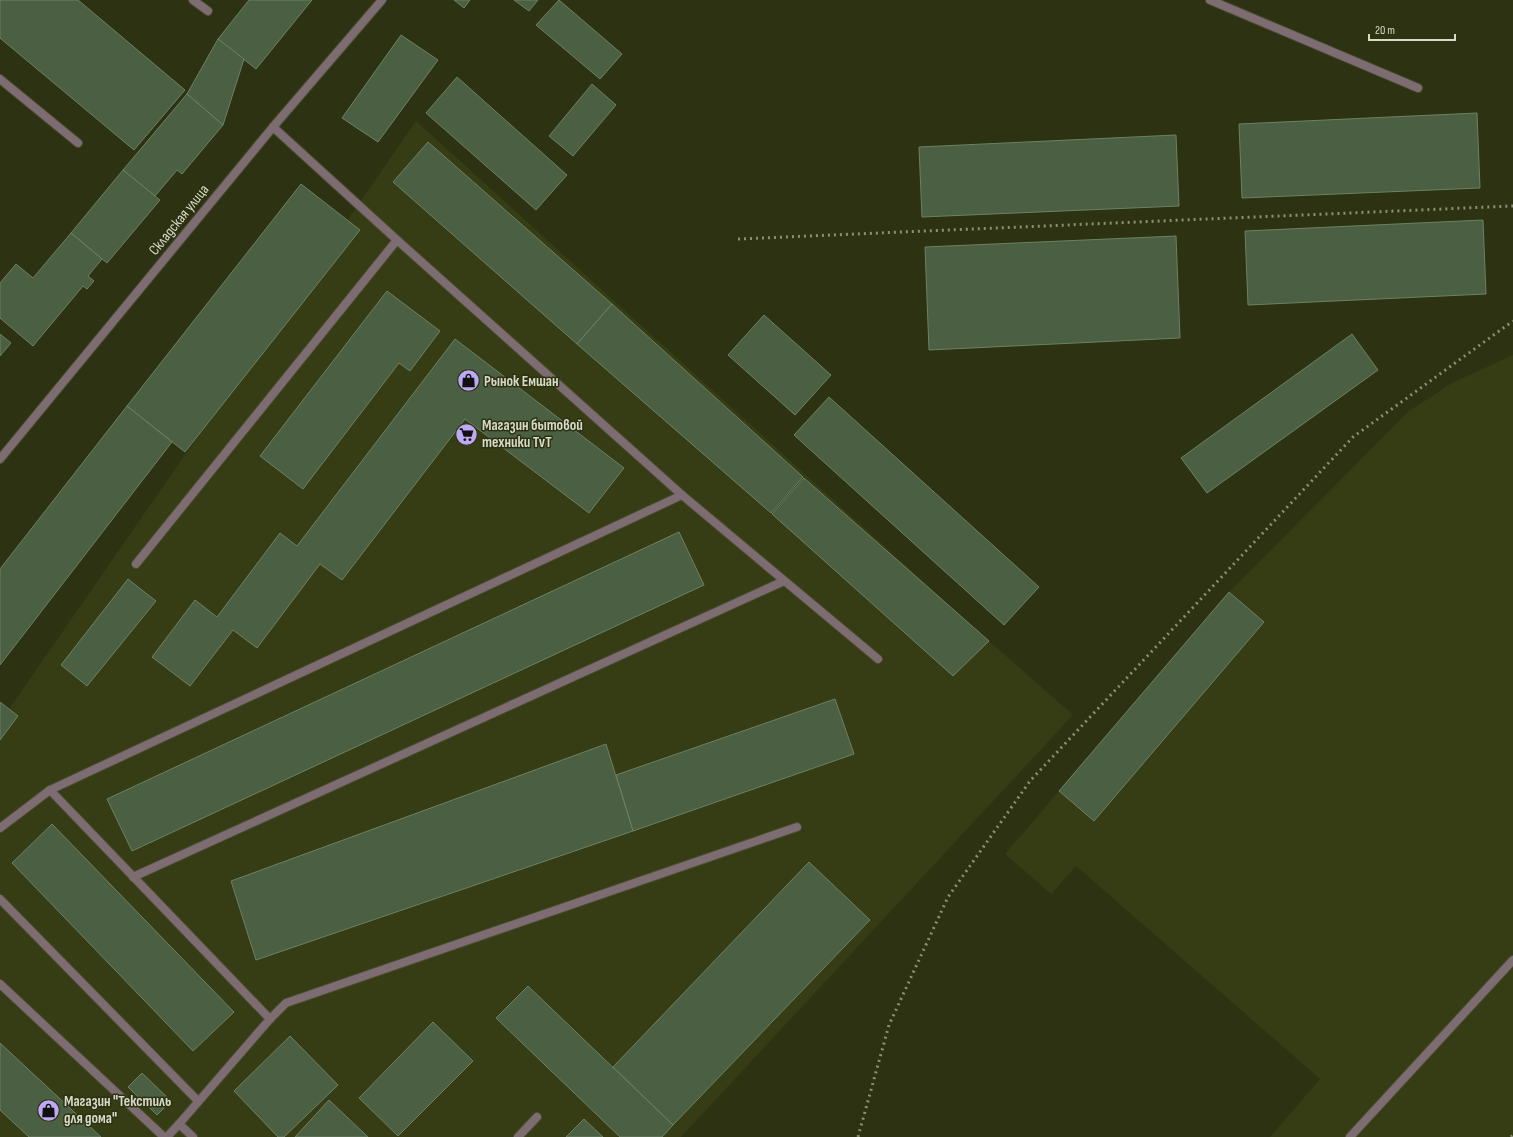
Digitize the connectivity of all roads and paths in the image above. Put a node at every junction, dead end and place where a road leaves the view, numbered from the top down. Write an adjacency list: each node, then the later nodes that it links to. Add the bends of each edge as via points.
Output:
1 (193, 0): 4 (street)
2 (382, 0): 7 (street, Складская улица)
3 (1210, 0): 6 (street)
4 (208, 11)
5 (0, 79): 8 (street)
6 (1418, 88)
7 (273, 127): 9 (street); 10 (street, Складская улица)
8 (78, 143)
9 (397, 240): 11 (street); 12 (street)
10 (0, 459)
11 (682, 495): 13 (street); 15 (street)
12 (136, 564)
13 (784, 581): 14 (street); 18 (street)
14 (878, 659)
15 (50, 790): 17 (street); 18 (street)
16 (797, 827): 22 (street, via 286,1003)
17 (0, 828)
18 (133, 877): 22 (street)
19 (0, 899): 23 (street)
20 (1513, 960): 29 (street)
21 (0, 984): 26 (street)
22 (270, 1019): 23 (street)
23 (198, 1101): 25 (street)
24 (537, 1117): 28 (street)
25 (179, 1124): 26 (street); 27 (street)
26 (166, 1137)
27 (193, 1137)
28 (518, 1137)
29 (1350, 1137)

